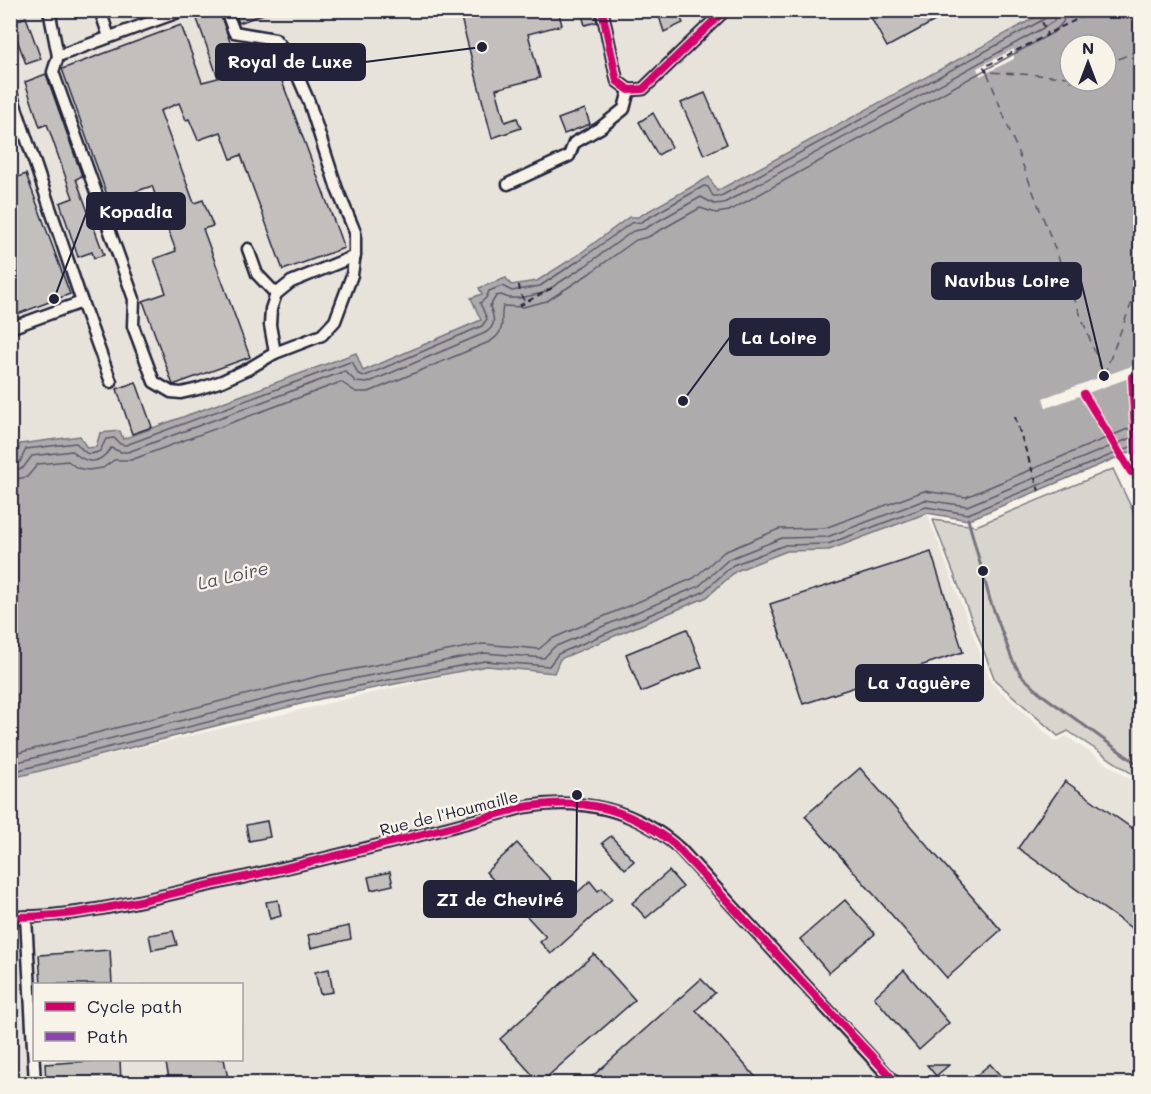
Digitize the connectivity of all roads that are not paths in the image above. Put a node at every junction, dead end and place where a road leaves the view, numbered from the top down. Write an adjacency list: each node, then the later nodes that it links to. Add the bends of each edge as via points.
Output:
1 (49, 10): 8 (street)
2 (100, 10): 7 (street)
3 (184, 10): 7 (street)
4 (226, 10): 13 (street, via 234,32 275,39 289,56 355,232)
5 (602, 10): 10 (street, via 617,81)
6 (725, 10): 10 (street, via 643,89)
7 (109, 37): 8 (street)
8 (58, 56): 17 (street, via 53,72 134,299 133,326 154,382 171,392 198,390)
9 (10, 90): 15 (street)
10 (629, 90): 11 (street, via 624,109 574,143 569,156)
11 (508, 184)
12 (248, 249): 14 (street, via 257,274)
13 (355, 256): 14 (street, via 291,282); 17 (street, via 335,321 322,335)
14 (276, 294): 17 (street, via 270,325)
15 (82, 302): 16 (street); 18 (street)
16 (10, 328)
17 (275, 353)
18 (111, 382)
19 (10, 917): 20 (street, Rue de l'Houmaille)
20 (26, 917): 21 (street); 23 (street, Rue de l'Houmaille, via 68,914 315,862 524,807 556,803 591,805 639,820 674,844)
21 (33, 1046)
22 (34, 1061): 24 (street)
23 (893, 1080)
24 (35, 1083)

